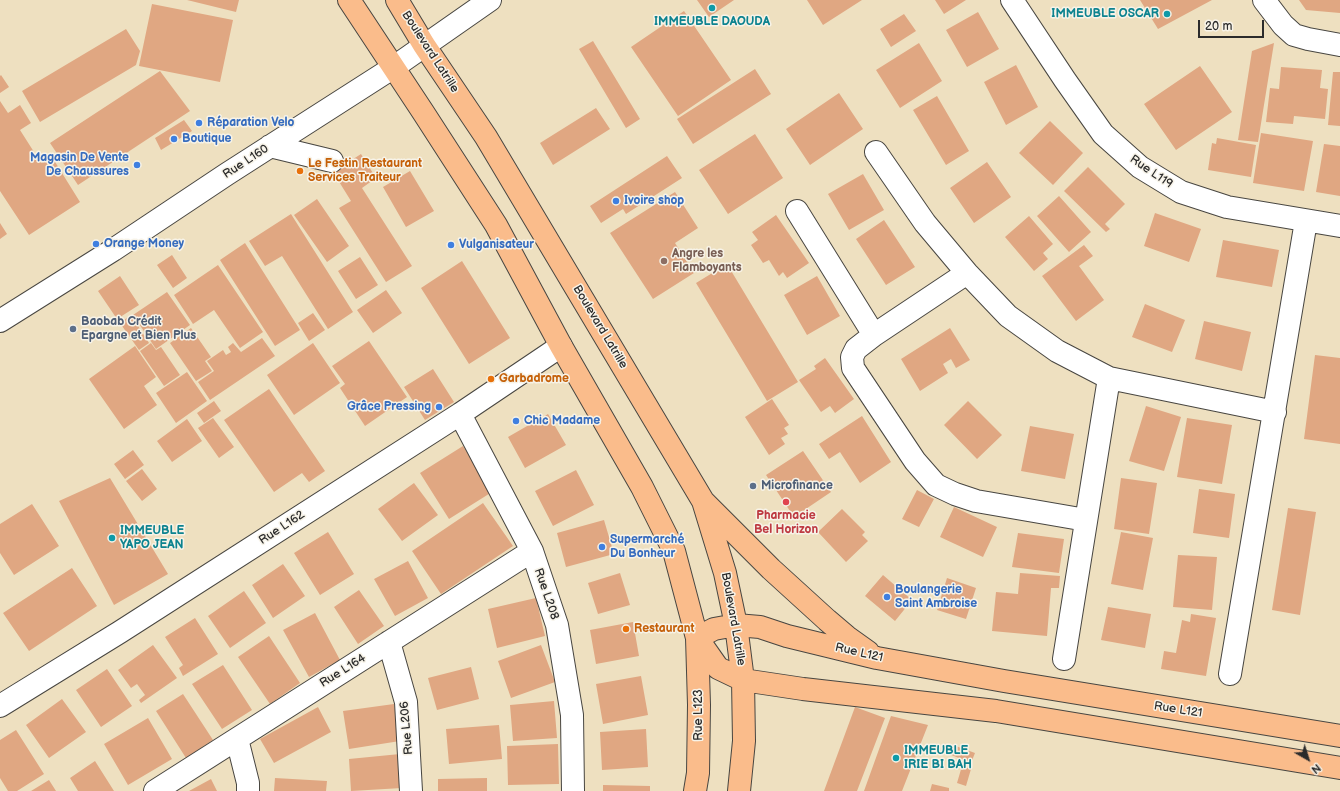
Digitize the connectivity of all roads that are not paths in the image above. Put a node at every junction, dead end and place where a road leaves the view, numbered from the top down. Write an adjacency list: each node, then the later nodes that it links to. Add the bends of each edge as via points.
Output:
1 (349, 0): 8 (main road)
2 (397, 0): 6 (main road, Boulevard Latrille)
3 (490, 0): 6 (street, Rue L160)
4 (1012, 0): 13 (street, Rue L119, via 1103,134 1140,167 1181,192 1227,207)
5 (1264, 0): 7 (street, via 1294,35)
6 (424, 45): 8 (street, Rue L160); 22 (main road, Boulevard Latrille, via 486,137)
7 (1340, 45)
8 (394, 67): 9 (street, Rue L160); 18 (main road, via 496,225)
9 (270, 146): 11 (street); 16 (street, Rue L160)
10 (876, 152): 15 (street, via 925,223)
11 (332, 160)
12 (797, 211): 17 (street)
13 (1306, 221): 14 (street, Rue L119); 20 (street)
14 (1340, 226)
15 (967, 273): 17 (street); 19 (street, via 1008,316 1057,351)
16 (0, 321)
17 (874, 335): 23 (street, via 856,349 852,357 853,368 915,461 936,485 976,501)
18 (561, 346): 21 (street, Rue L162); 26 (main road, via 642,487 674,551)
19 (1109, 378): 20 (street); 23 (street)
20 (1275, 412): 30 (street)
21 (460, 414): 24 (street, Rue L208); 32 (street, Rue L162)
22 (703, 501): 25 (main road, Boulevard Latrille, via 725,572); 28 (main road, via 826,620)
23 (1086, 520): 29 (street)
24 (532, 551): 27 (street, Rue L164); 39 (street, Rue L208, via 557,625 561,647 572,715)
25 (736, 625): 26 (main road, Rue L121, via 714,629); 28 (main road, Rue L121, via 760,626 787,636); 31 (main road, Boulevard Latrille)
26 (697, 638): 31 (main road, via 718,668); 40 (main road, Rue L123, via 699,705)
27 (389, 642): 34 (street, Rue L164); 38 (street, Rue L206, via 406,702)
28 (877, 658): 33 (main road, Rue L121)
29 (1064, 659)
30 (1230, 674)
31 (743, 680): 35 (main road, via 996,711); 41 (main road, via 744,741)
32 (0, 706)
33 (1340, 736)
34 (237, 739): 36 (street, Rue L164); 37 (street)
35 (1340, 768)
36 (155, 791)
37 (248, 791)
38 (411, 791)
39 (573, 791)
40 (696, 791)
41 (739, 791)

